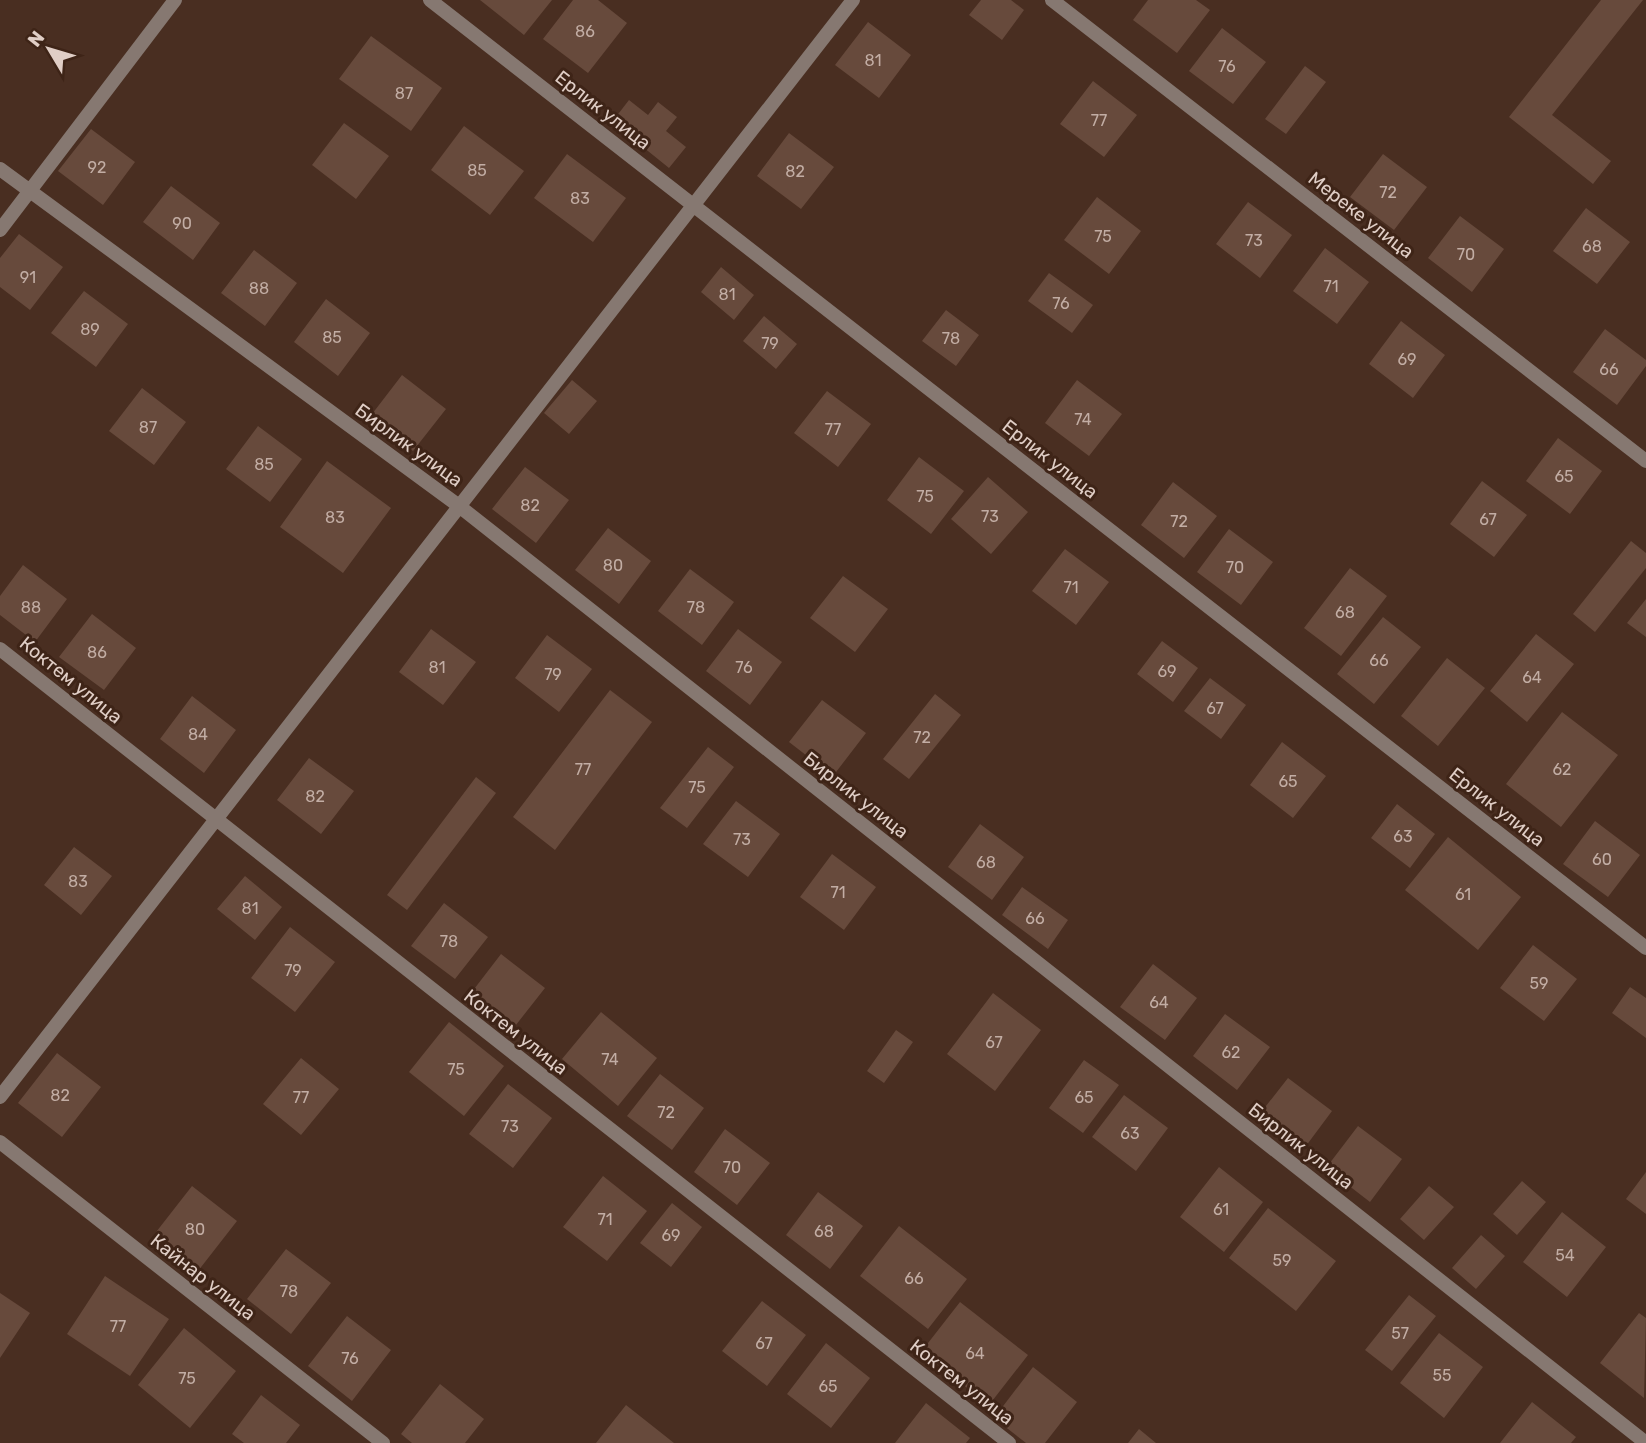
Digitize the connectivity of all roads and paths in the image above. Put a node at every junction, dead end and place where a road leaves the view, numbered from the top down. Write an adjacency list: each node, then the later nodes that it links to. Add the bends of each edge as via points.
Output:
1 (175, 0): 6 (street)
2 (430, 0): 7 (street, Ерлик улица)
3 (853, 0): 7 (street)
4 (1052, 0): 9 (street, Мереке улица)
5 (0, 169): 6 (street, Бирлик улица)
6 (32, 191): 8 (street); 10 (street, Бирлик улица)
7 (693, 205): 10 (street); 13 (street, Ерлик улица)
8 (0, 230)
9 (1646, 461)
10 (459, 506): 12 (street); 18 (street, Бирлик улица)
11 (0, 649): 12 (street, Коктем улица)
12 (215, 820): 14 (street); 17 (street, Коктем улица)
13 (1646, 948)
14 (0, 1097)
15 (0, 1142): 16 (street, Кайнар улица)
16 (383, 1443)
17 (1009, 1443)
18 (1646, 1443)

